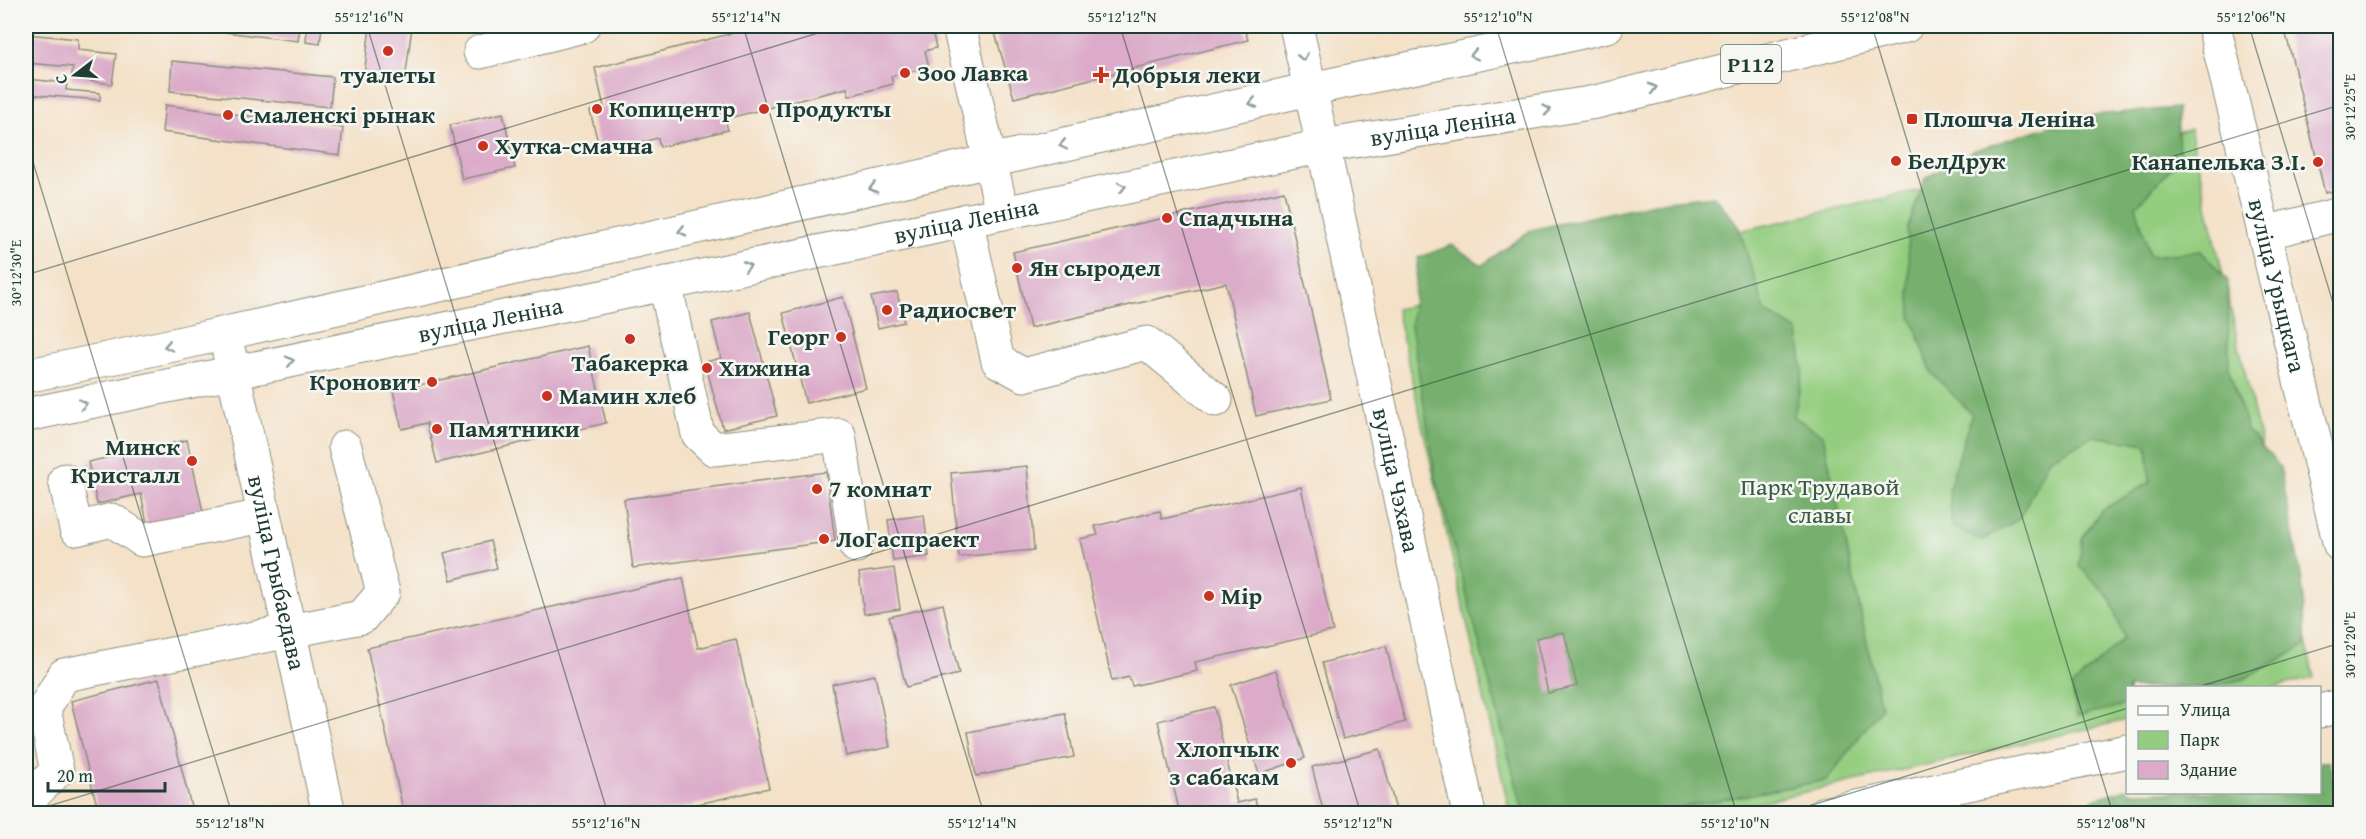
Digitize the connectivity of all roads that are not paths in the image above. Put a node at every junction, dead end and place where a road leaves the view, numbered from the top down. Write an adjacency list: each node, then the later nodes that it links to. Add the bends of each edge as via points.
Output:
1 (583, 26): 7 (main road)
2 (959, 26): 10 (main road)
3 (1296, 26): 8 (main road, вуліца Чэхава, one-way to 8)
4 (1607, 26): 8 (main road, вуліца Леніна, one-way to 8)
5 (1906, 26): 9 (main road, вуліца Леніна / Р112, one-way to 5, via 1596,102)
6 (2214, 26): 14 (main road, вуліца Урыцкага)
7 (480, 52)
8 (1310, 90): 9 (main road, вуліца Чэхава); 10 (main road, вуліца Леніна, one-way to 10)
9 (1323, 146): 11 (main road, вуліца Леніна, one-way to 9); 33 (main road, вуліца Чэхава)
10 (991, 161): 11 (main road); 16 (main road, вуліца Леніна, one-way to 16)
11 (1002, 212): 13 (main road, вуліца Леніна)
12 (2340, 213): 14 (main road)
13 (966, 220): 15 (main road, вуліца Леніна, one-way to 13); 19 (main road, via 998,361 1024,375 1147,343)
14 (2264, 233): 22 (main road, вуліца Урыцкага)
15 (665, 283): 17 (main road, вуліца Леніна, one-way to 15); 26 (main road, via 698,434 714,448 839,435)
16 (225, 334): 17 (main road, вуліца Грыбаедава); 18 (main road, вуліца Леніна, one-way to 18)
17 (233, 373): 20 (main road, вуліца Леніна, one-way to 17); 24 (main road, вуліца Грыбаедава)
18 (26, 376)
19 (1215, 400)
20 (26, 415)
21 (345, 447): 27 (main road, via 383,592 362,617)
22 (2332, 471): 25 (main road, вуліца Урыцкага)
23 (65, 480): 24 (main road, via 76,529 112,520 142,540)
24 (263, 516): 27 (main road, вуліца Грыбаедава)
25 (2340, 545)
26 (856, 546)
27 (288, 632): 31 (main road, via 64,675 44,709 57,771); 32 (main road, вуліца Грыбаедава)
28 (2340, 706): 29 (main road)
29 (2321, 711)
30 (2126, 751): 34 (main road)
31 (26, 802)
32 (329, 813)
33 (1469, 813)
34 (1823, 813)

